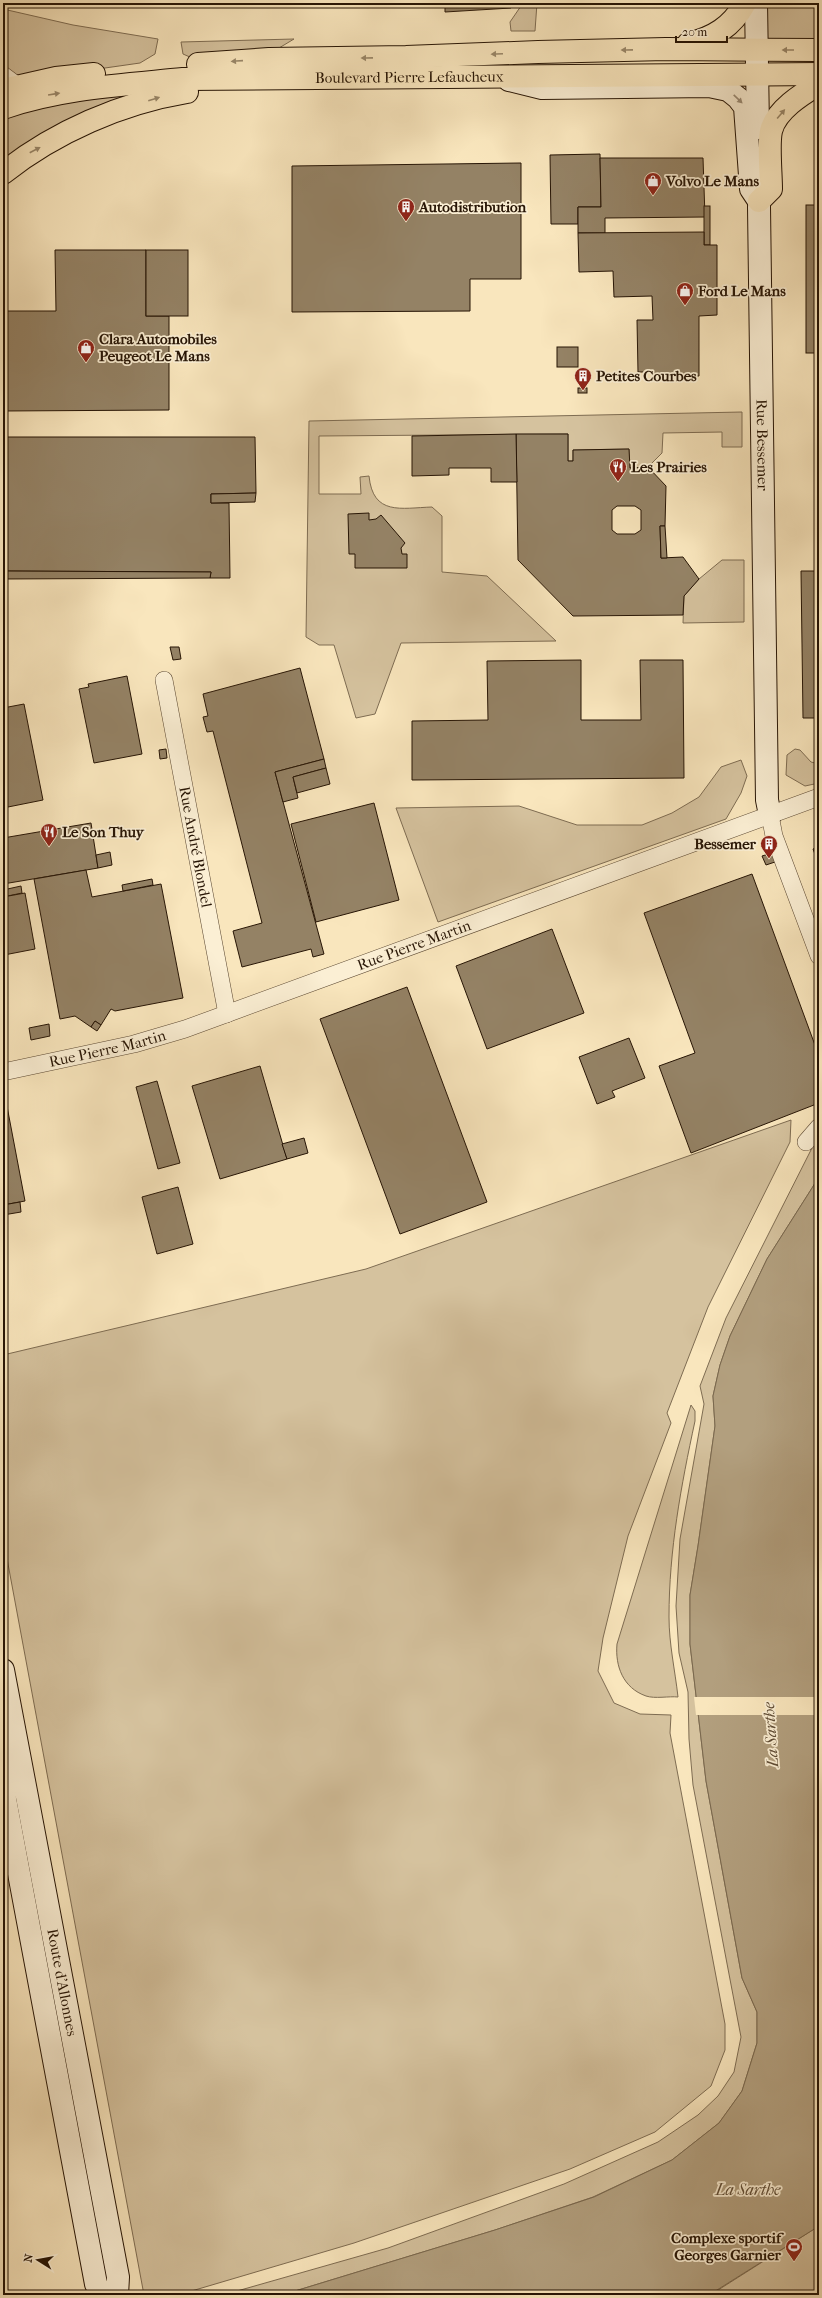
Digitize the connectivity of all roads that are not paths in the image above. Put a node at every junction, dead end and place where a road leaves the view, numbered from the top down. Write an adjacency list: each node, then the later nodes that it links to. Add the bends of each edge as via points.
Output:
1 (745, 3): 3 (main road, via 720,32 709,39)
2 (756, 3): 4 (street)
3 (666, 49): 4 (main road, Boulevard Pierre Lefaucheux); 10 (main road, Boulevard Pierre Lefaucheux, one-way to 10, via 269,59 178,65)
4 (757, 50): 5 (main road, Boulevard Pierre Lefaucheux, one-way to 4); 7 (street, Rue Bessemer)
5 (819, 50)
6 (819, 74): 7 (main road, Boulevard Pierre Lefaucheux)
7 (757, 75): 8 (main road, Boulevard Pierre Lefaucheux); 14 (street, Rue Bessemer)
8 (494, 76): 9 (main road, Boulevard Pierre Lefaucheux); 14 (street, one-way to 14, via 542,88 709,86 728,90 745,107 751,189)
9 (232, 77): 12 (main road, Boulevard Pierre Lefaucheux, one-way to 9, via 33,97 90,88); 13 (main road, one-way to 9, via 25,156 94,119 158,97 219,87)
10 (8, 84)
11 (819, 84): 14 (main road, one-way to 11, via 771,189 771,131 778,118)
12 (3, 108)
13 (3, 173)
14 (759, 204): 17 (street, Rue Bessemer, via 767,800)
15 (164, 680): 19 (street, Rue André Blondel)
16 (819, 796): 17 (street, Rue Pierre Martin)
17 (770, 815): 18 (street, via 774,836); 19 (street, Rue Pierre Martin)
18 (819, 956)
19 (227, 1014): 20 (street, Rue Pierre Martin, via 134,1044)
20 (3, 1072)
21 (819, 1127): 22 (street)
22 (806, 1142)
23 (3, 1670): 26 (street, Route d'Allonnes, via 116,2269)
24 (3, 1734): 25 (lane)
25 (10, 1796): 26 (street, Route d'Allonnes, via 96,2284)
26 (109, 2293)

